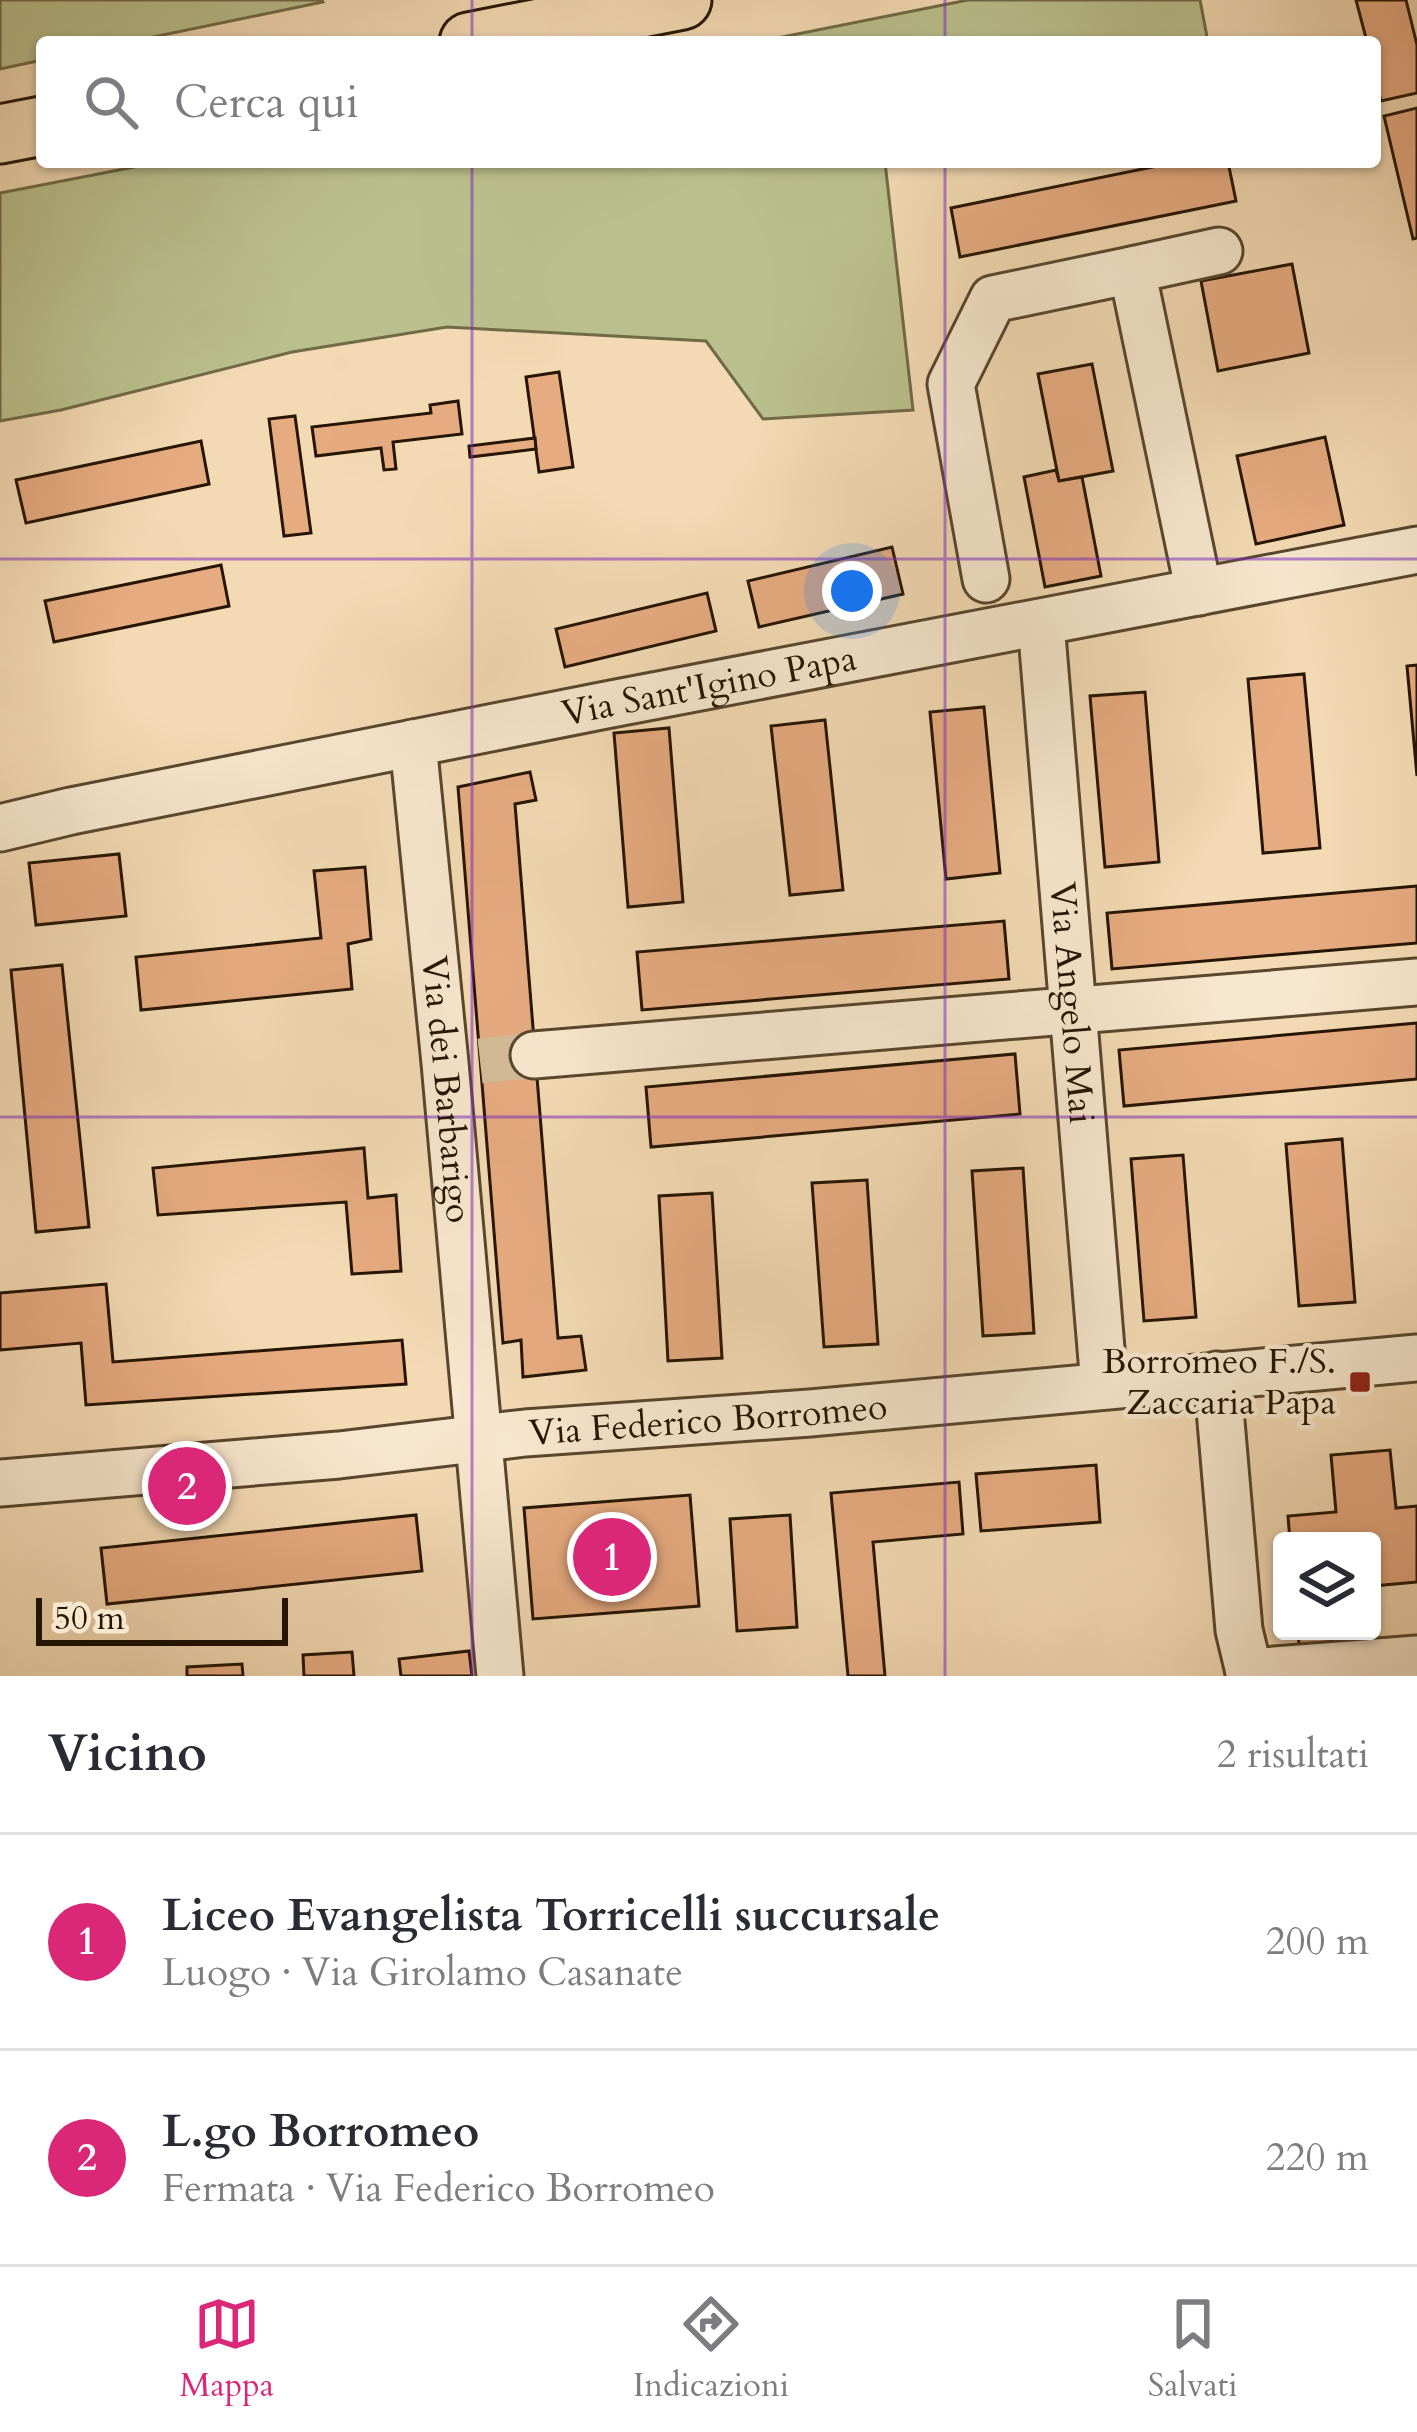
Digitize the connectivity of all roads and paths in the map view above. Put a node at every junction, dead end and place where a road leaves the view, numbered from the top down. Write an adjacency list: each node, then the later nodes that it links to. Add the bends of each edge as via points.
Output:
1 (682, 0): 2 (main road)
2 (499, 36)
3 (36, 127): 4 (main road)
4 (0, 134)
5 (1220, 251): 6 (street)
6 (1132, 270): 8 (street, via 993,299 960,363 951,384); 9 (street)
7 (1417, 550): 9 (street, Via Sant'Igino Papa)
8 (986, 579)
9 (1199, 592): 10 (street, Via Sant'Igino Papa)
10 (1041, 623): 11 (street, Via Sant'Igino Papa); 14 (street, Via Angelo Mai)
11 (413, 743): 12 (street, Via Sant'Igino Papa); 19 (street, Via dei Barbarigo, via 462,1062)
12 (0, 828)
13 (1417, 982): 14 (street)
14 (1072, 1009): 15 (street); 18 (street, Via Angelo Mai)
15 (534, 1055)
16 (1417, 1358): 17 (street, Via Federico Borromeo)
17 (1217, 1375): 18 (street, Via Federico Borromeo); 21 (street)
18 (1103, 1385): 19 (street, Via Federico Borromeo)
19 (478, 1438): 20 (street, Via Federico Borromeo); 23 (street, Via dei Barbarigo)
20 (0, 1484)
21 (1246, 1659): 22 (street)
22 (1417, 1660)
23 (500, 1676)

